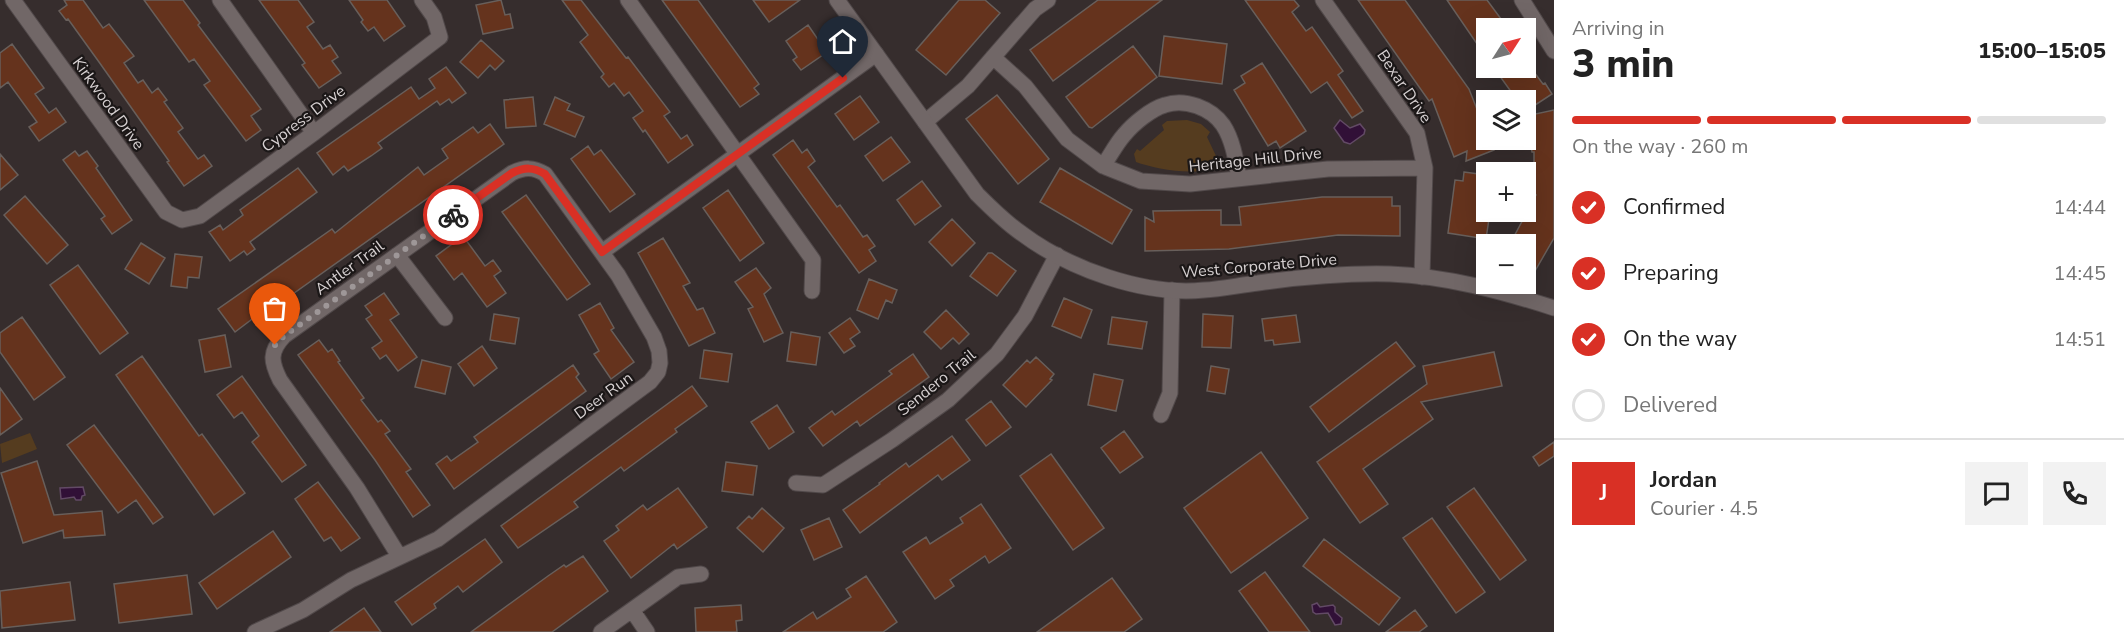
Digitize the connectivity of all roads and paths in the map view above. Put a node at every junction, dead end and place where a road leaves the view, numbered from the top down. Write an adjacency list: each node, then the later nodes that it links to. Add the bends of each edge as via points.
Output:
1 (13, 0): 18 (street, Kirkwood Drive, via 166,212)
2 (220, 0): 13 (street)
3 (422, 0): 13 (street, Cypress Drive, via 434,17 440,37)
4 (628, 0): 14 (street)
5 (837, 0): 10 (street, West Corporate Drive)
6 (1048, 0): 11 (street, via 1035,9)
7 (1323, 0): 16 (street, Bexar Drive, via 1417,133)
8 (1522, 0): 9 (street)
9 (1554, 51)
10 (876, 54): 12 (street, West Corporate Drive); 14 (street)
11 (993, 57): 12 (street, via 968,86); 15 (street, Heritage Hill Drive, via 1025,86 1066,139)
12 (925, 122): 21 (street, West Corporate Drive, via 977,194 1023,235)
13 (314, 133): 18 (street, Cypress Drive, via 200,216)
14 (738, 154): 19 (street); 24 (street, via 813,260)
15 (1103, 166): 17 (street, Heritage Hill Drive, via 1141,181 1190,184); 17 (street, via 1124,134 1148,114 1165,105 1185,103 1205,109 1223,125 1234,151)
16 (1425, 168): 17 (street, Heritage Hill Drive, via 1328,170); 22 (street, Bexar Drive)
17 (1239, 178)
18 (182, 220)
19 (602, 252): 20 (street, Antler Trail, via 545,174 530,168 512,173); 29 (street, Deer Run, via 654,337 659,351 658,372 650,382 438,539)
20 (397, 255): 26 (street); 29 (street, Antler Trail, via 284,336 275,345 272,356 280,380 357,488)
21 (1057, 255): 23 (street, West Corporate Drive, via 1132,284); 28 (street, Sendero Trail, via 1025,316 998,354 948,400 822,485)
22 (1422, 277): 23 (street, West Corporate Drive, via 1345,275 1202,291); 25 (street, West Corporate Drive, via 1497,290)
23 (1172, 290): 27 (street, via 1170,393)
24 (812, 291)
25 (1554, 308)
26 (445, 318)
27 (1161, 415)
28 (796, 483)
29 (399, 556): 32 (street, Deer Run)
30 (701, 574): 31 (street, via 678,577)
31 (632, 610): 33 (street); 34 (street)
32 (255, 632)
33 (601, 632)
34 (646, 632)

